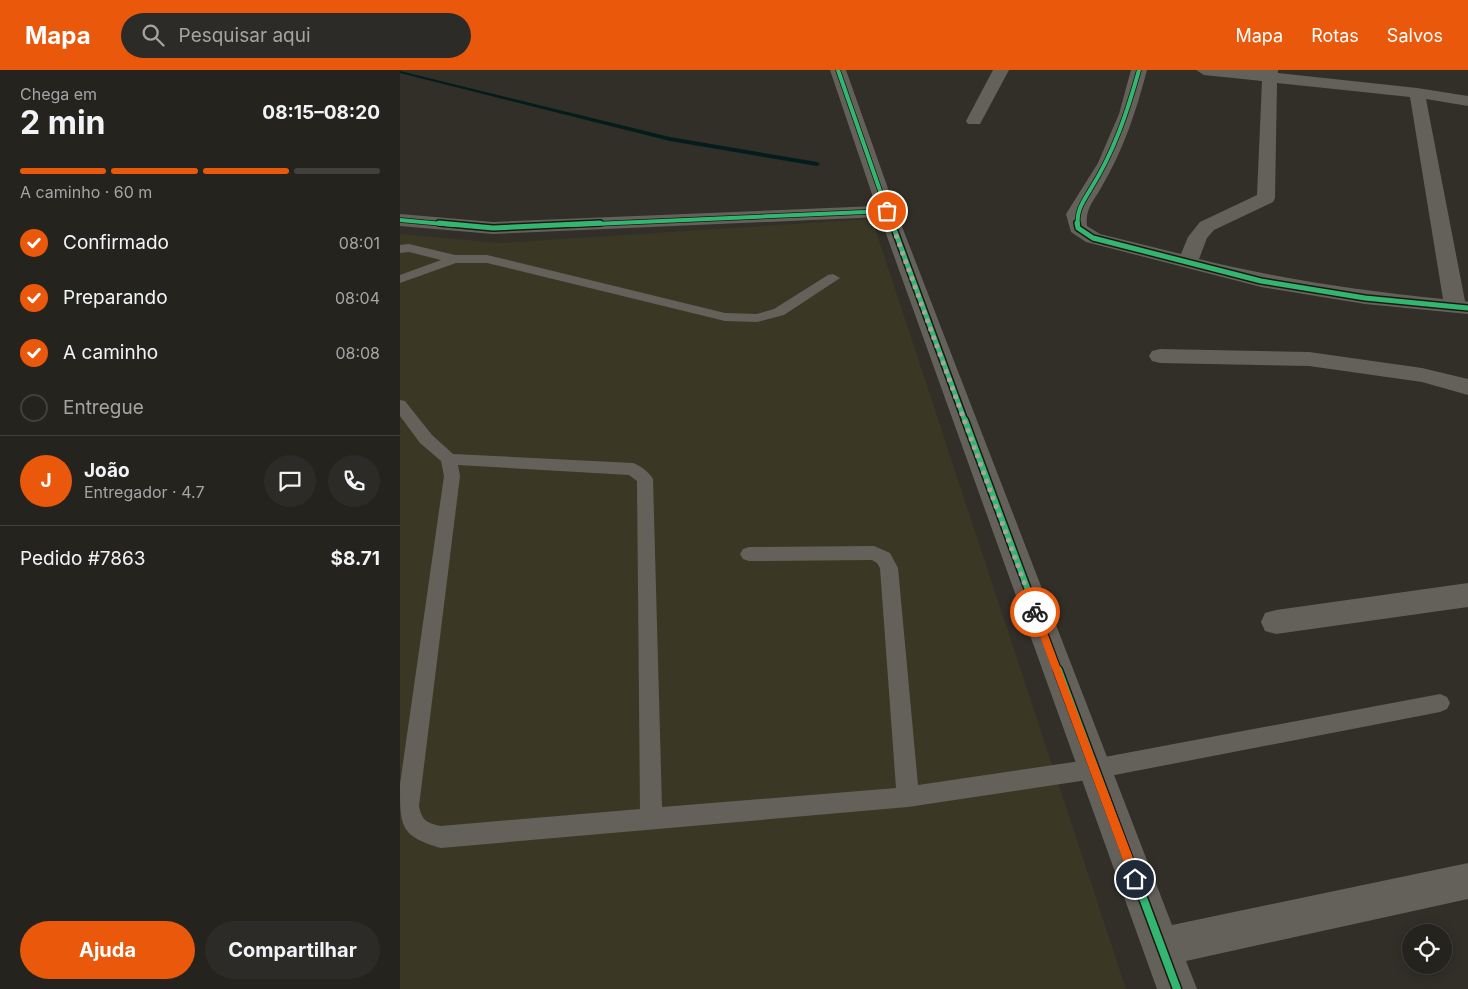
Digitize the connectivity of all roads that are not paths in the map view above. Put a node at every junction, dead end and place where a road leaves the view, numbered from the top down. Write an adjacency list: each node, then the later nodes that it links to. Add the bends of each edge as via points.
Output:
1 (838, 70): 9 (street)
2 (1001, 70): 8 (street)
3 (1139, 70): 13 (street, via 1128,114 1107,163 1076,214 1078,228 1093,238)
4 (1204, 70): 5 (street)
5 (1270, 73): 6 (street); 13 (street, via 1266,198 1207,226 1198,237)
6 (1417, 93): 7 (street); 16 (street)
7 (1468, 101)
8 (974, 121)
9 (887, 211): 10 (street, via 493,228); 25 (street)
10 (400, 220)
11 (400, 249): 12 (lane, via 409,248)
12 (455, 259): 14 (lane, via 487,259 725,317 757,318 779,312); 15 (lane)
13 (1188, 262): 16 (street, via 1285,286)
14 (833, 278)
15 (400, 279)
16 (1461, 308)
17 (1160, 356): 18 (street, via 1309,359 1422,375)
18 (1468, 386)
19 (400, 405): 20 (lane, via 426,439)
20 (449, 459): 27 (lane, via 633,469 645,479); 27 (lane, via 452,476 408,806 410,821 419,832 441,837)
21 (748, 554): 26 (lane, via 874,553 884,558 890,568)
22 (1468, 595): 23 (street)
23 (1276, 622)
24 (1440, 703): 25 (lane)
25 (1094, 769): 26 (lane); 29 (street)
26 (908, 797): 27 (lane)
27 (651, 818)
28 (1468, 880): 29 (street)
29 (1162, 947): 30 (street)
30 (1177, 989)

